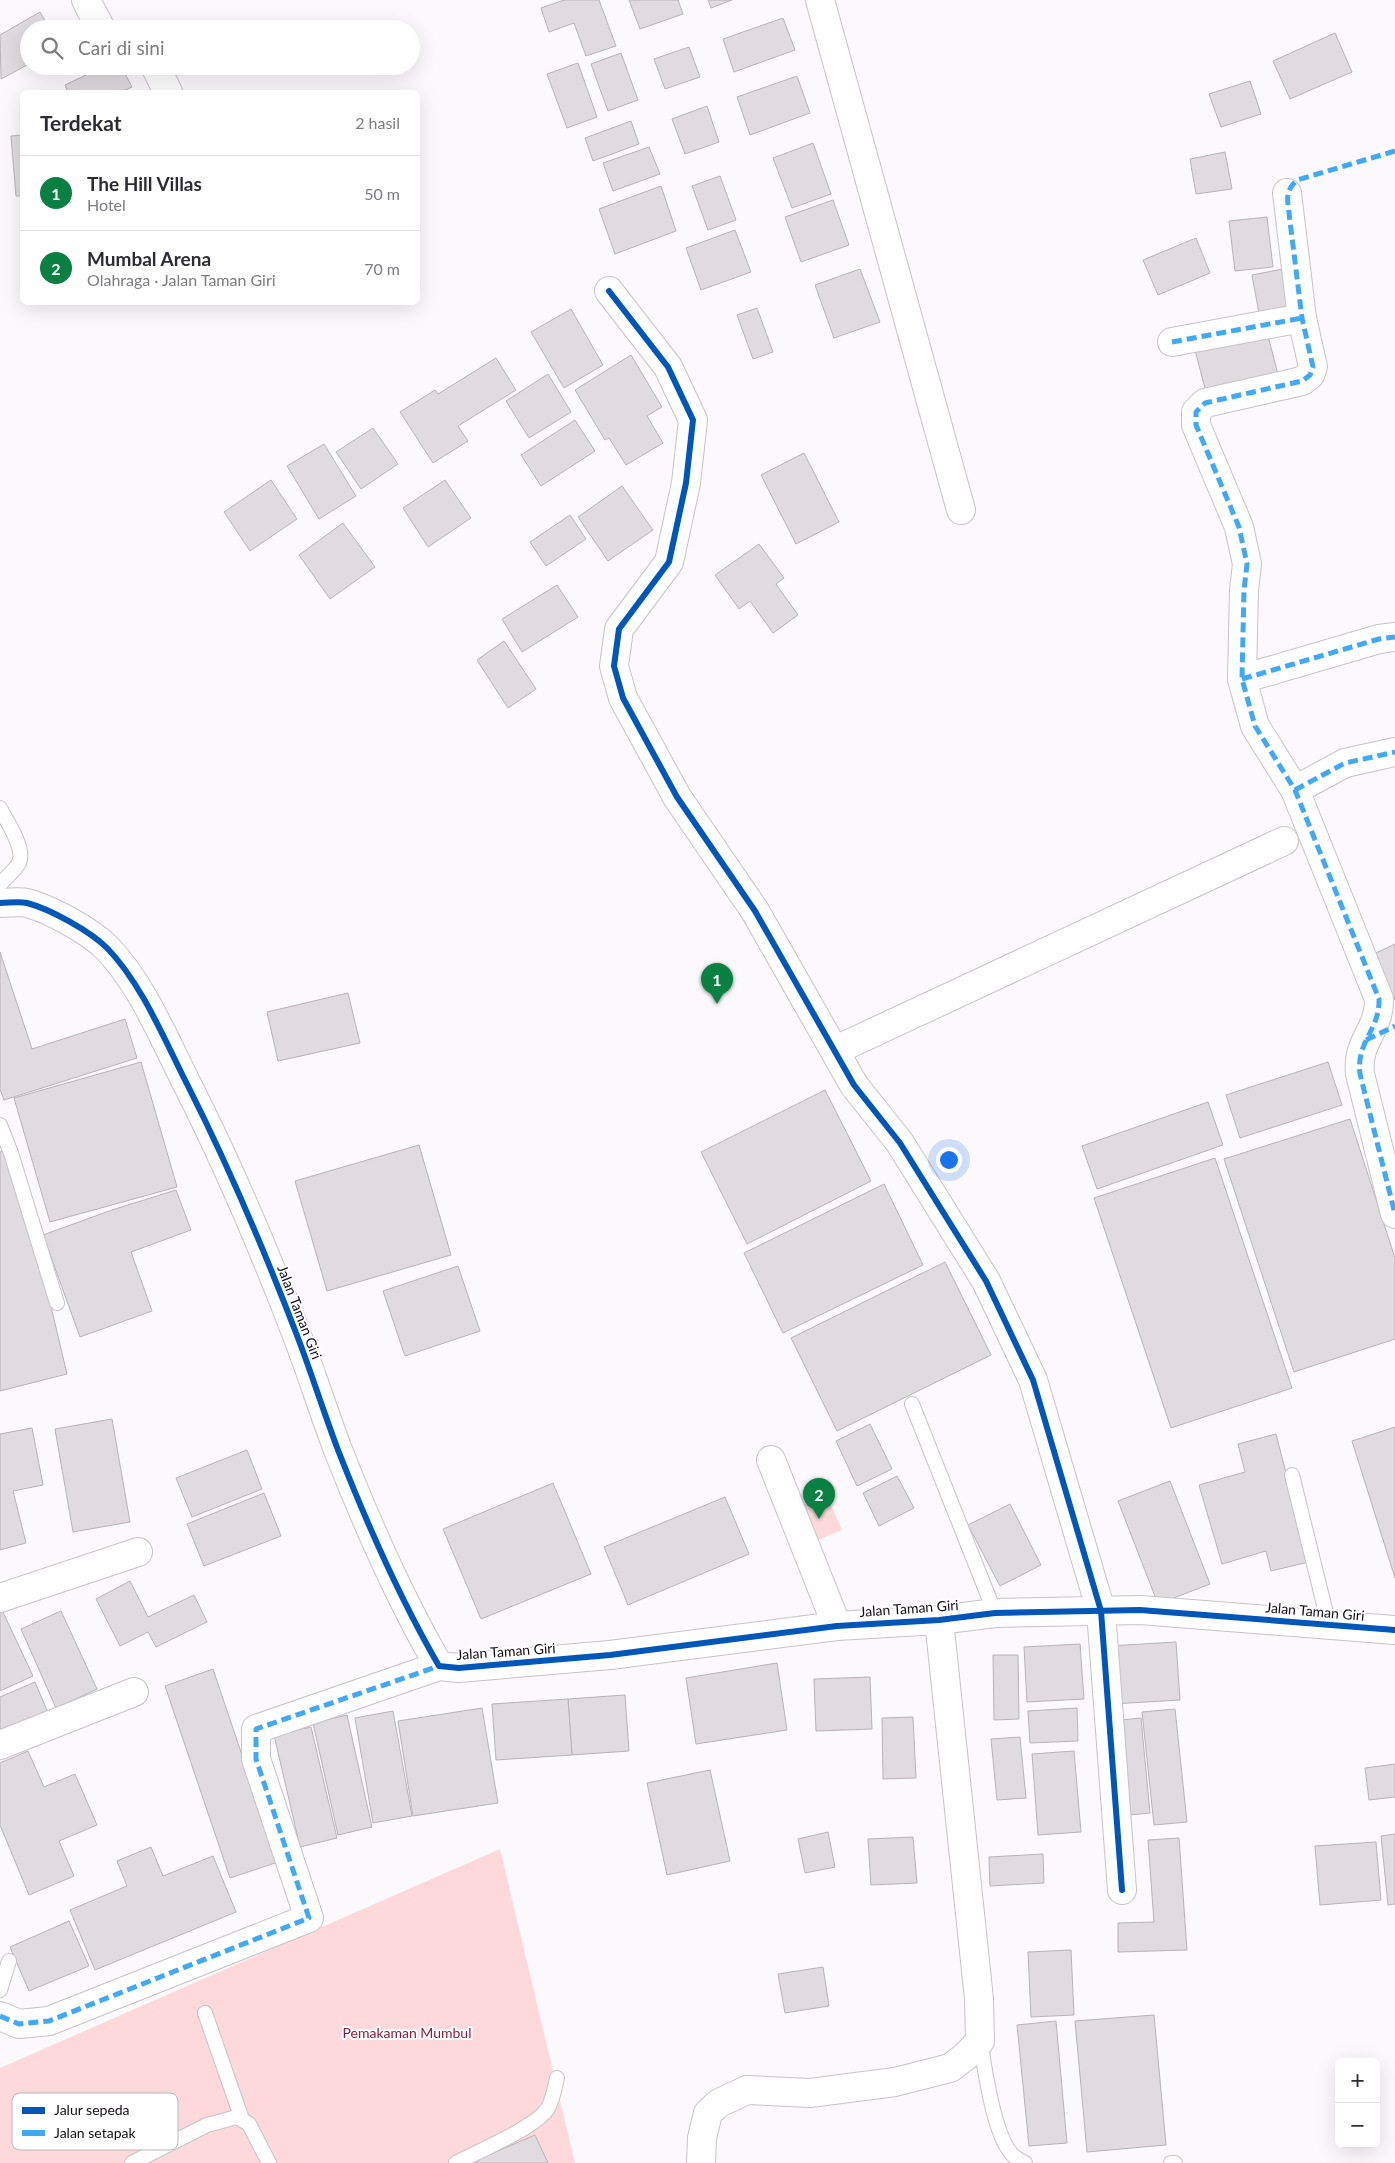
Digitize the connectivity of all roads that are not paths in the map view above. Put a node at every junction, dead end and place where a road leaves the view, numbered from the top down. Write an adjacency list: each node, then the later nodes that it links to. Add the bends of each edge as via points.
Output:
1 (86, 0): 3 (street)
2 (820, 0): 10 (street)
3 (96, 20)
4 (160, 75): 5 (street)
5 (167, 90)
6 (1287, 193): 8 (street)
7 (609, 291): 21 (street, via 668,367 692,420 686,483 669,562 619,629 614,666 623,698 677,797 755,911)
8 (1302, 318): 9 (street); 12 (street, via 1312,367 1310,375 1302,381 1205,403 1196,412 1196,425 1239,528 1247,564)
9 (1172, 342)
10 (961, 510)
11 (1395, 637): 12 (street)
12 (1242, 679): 14 (street, via 1255,726)
13 (1395, 752): 14 (street, via 1345,763)
14 (1295, 790): 20 (street, via 1379,999 1379,1011)
15 (0, 808): 17 (lane, via 14,835 20,856 19,862)
16 (1284, 841): 21 (street)
17 (0, 884)
18 (0, 903): 36 (street, Jalan Taman Giri, via 27,903 88,932 107,948 130,978 153,1017 246,1208 338,1450 379,1547)
19 (1395, 1026): 20 (street)
20 (1366, 1040): 23 (street, via 1359,1056 1360,1074)
21 (836, 1050): 30 (street, via 854,1085 900,1143 986,1281 1029,1371)
22 (0, 1125): 24 (lane)
23 (1395, 1214)
24 (57, 1303)
25 (912, 1404): 31 (lane)
26 (771, 1460): 34 (street)
27 (1292, 1475): 33 (lane)
28 (138, 1552): 29 (street)
29 (0, 1598)
30 (1101, 1611): 31 (street, Jalan Taman Giri); 33 (street, Jalan Taman Giri, via 1211,1614); 39 (street)
31 (995, 1613): 32 (street, Jalan Taman Giri)
32 (939, 1620): 34 (street, Jalan Taman Giri); 44 (street, via 979,1999)
33 (1329, 1625): 35 (street, Jalan Taman Giri)
34 (838, 1626): 36 (street, Jalan Taman Giri, via 610,1655 458,1668)
35 (1395, 1630)
36 (438, 1666): 43 (street, via 256,1729 256,1759 309,1918 49,2021 20,2024)
37 (134, 1692): 38 (street)
38 (0, 1745)
39 (1122, 1890)
40 (9, 1961): 41 (lane)
41 (0, 1990)
42 (205, 2013): 46 (lane)
43 (0, 2016)
44 (980, 2042): 52 (street, via 950,2068 895,2082 810,2092 747,2090 719,2103 708,2114 702,2138); 53 (lane, via 1002,2137 1014,2156)
45 (557, 2078): 51 (lane, via 548,2108 542,2115 508,2137)
46 (242, 2119): 47 (lane, via 237,2117 207,2124); 50 (lane, via 254,2132)
47 (178, 2139)
48 (157, 2150): 49 (lane)
49 (132, 2163)
50 (268, 2163)
51 (456, 2163)
52 (701, 2163)
53 (1025, 2163)
54 (1171, 2163): 55 (lane)
55 (1175, 2163)

